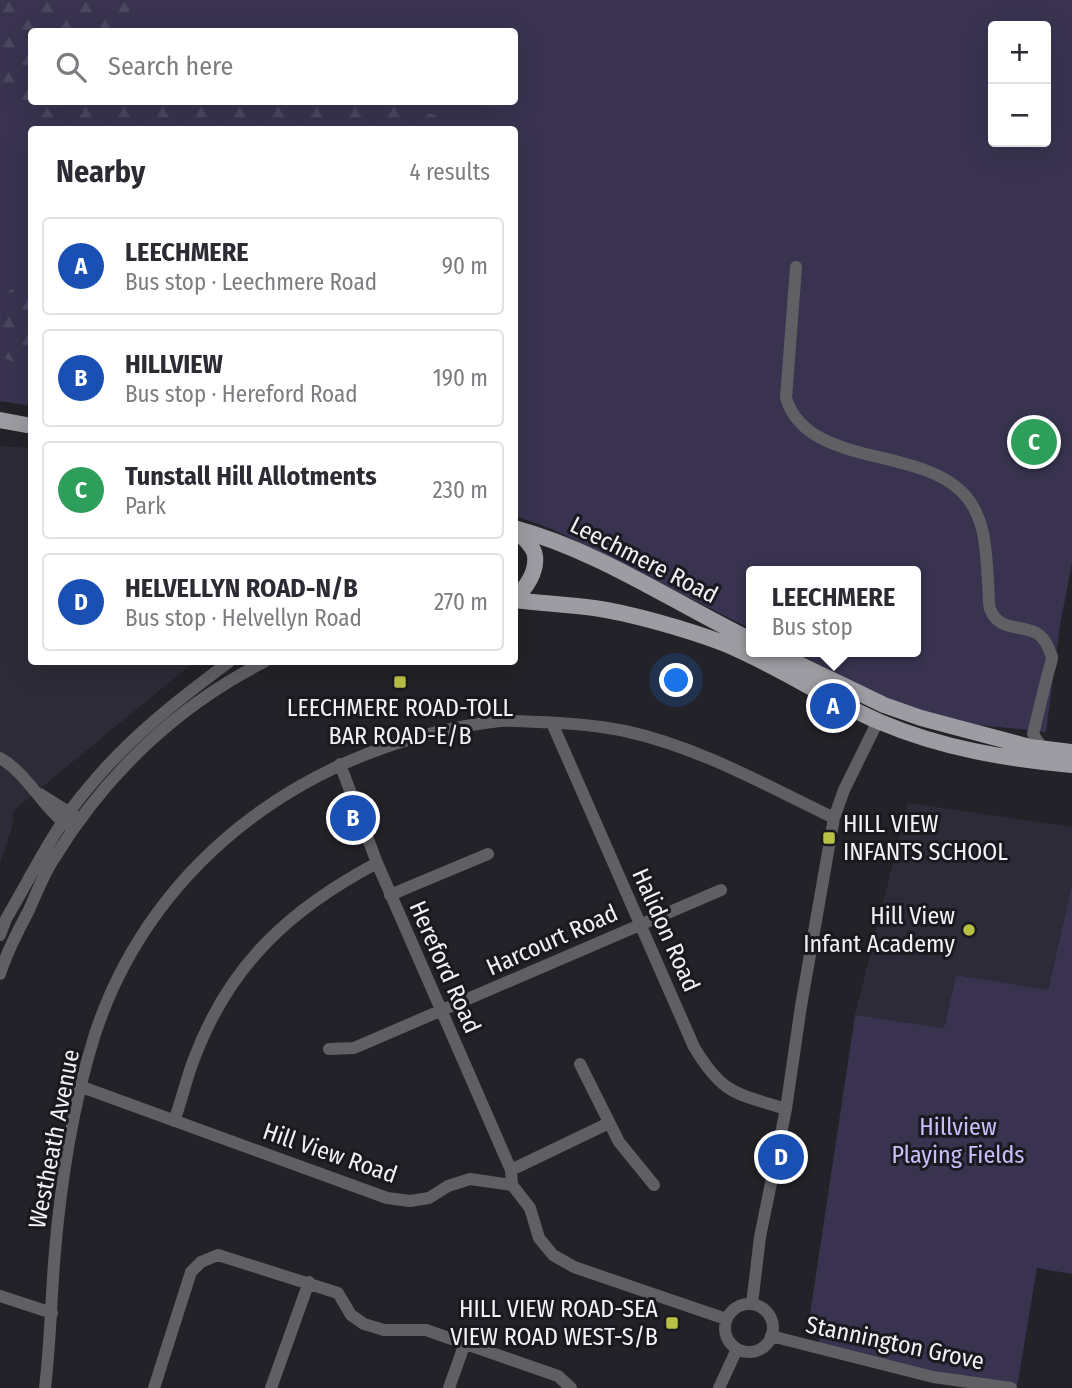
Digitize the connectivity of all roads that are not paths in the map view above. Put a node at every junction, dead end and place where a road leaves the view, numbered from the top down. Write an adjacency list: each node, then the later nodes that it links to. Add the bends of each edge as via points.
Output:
1 (796, 267): 17 (street, via 786,398 790,412 815,435 912,466 962,493 977,515 985,541 990,607 998,622 1044,637 1052,656 1033,734)
2 (0, 420): 3 (main road)
3 (28, 425)
4 (518, 529): 8 (main road, Leechmere Road, via 547,537 630,576)
5 (518, 532): 6 (main road, Leechmere Road, via 535,556 532,576)
6 (518, 595)
7 (518, 599): 9 (main road, Leechmere Road, via 597,609 723,643)
8 (746, 637)
9 (746, 655)
10 (751, 657): 15 (main road, Leechmere Road)
11 (784, 657): 14 (main road)
12 (225, 665): 23 (street, via 120,752 88,788)
13 (259, 665): 23 (street, via 157,733)
14 (884, 705): 15 (main road); 17 (main road)
15 (878, 721): 21 (main road, Leechmere Road, via 953,747); 22 (street)
16 (552, 723): 20 (street, Westheath Avenue, via 490,723 402,742); 22 (street, Westheath Avenue, via 585,724 665,743); 28 (street, Halidon Road)
17 (1043, 749): 18 (main road)
18 (1072, 752)
19 (0, 758): 23 (street, via 40,794 49,810)
20 (340, 764): 25 (street, Hereford Road); 34 (street, Westheath Avenue, via 251,817 171,895 122,970 96,1034)
21 (1072, 765)
22 (834, 818): 35 (street)
23 (71, 821): 29 (street); 30 (street)
24 (488, 854): 27 (street)
25 (377, 863): 27 (street, Hereford Road); 36 (street, via 303,911 265,942 233,980 193,1060)
26 (720, 890): 28 (street, Harcourt Road)
27 (390, 895): 31 (street, Hereford Road)
28 (641, 925): 31 (street, Harcourt Road); 35 (street, Halidon Road, via 706,1067 735,1093)
29 (0, 935)
30 (0, 974)
31 (442, 1011): 32 (street, Harcourt Road, via 354,1048); 38 (street, Hereford Road)
32 (329, 1049)
33 (580, 1064): 37 (street)
34 (82, 1087): 36 (street, Hill View Road); 44 (street, Westheath Avenue, via 61,1196)
35 (786, 1109): 43 (street, via 760,1237)
36 (174, 1121): 39 (street, Hill View Road, via 387,1198 429,1199 470,1179)
37 (609, 1123): 38 (street); 40 (street)
38 (512, 1170): 39 (street, Hereford Road)
39 (512, 1185): 45 (street, via 530,1208 539,1238 553,1255 574,1267)
40 (654, 1185)
41 (309, 1282): 47 (street, via 338,1293 351,1315 364,1324 384,1330 426,1330); 50 (street, via 218,1255 201,1262 191,1272); 51 (street)
42 (0, 1296): 44 (street)
43 (752, 1304): 45 (street, via 732,1310); 46 (street, via 765,1310 772,1322)
44 (52, 1312): 49 (street, Westheath Avenue)
45 (726, 1319): 48 (street, via 728,1341)
46 (771, 1336): 48 (street, via 763,1348); 55 (street, Stannington Grove, via 933,1377)
47 (465, 1343): 52 (street); 53 (street, via 558,1376)
48 (737, 1349): 54 (street)
49 (45, 1388)
50 (154, 1388)
51 (271, 1388)
52 (449, 1388)
53 (571, 1388)
54 (719, 1388)
55 (1011, 1388)

